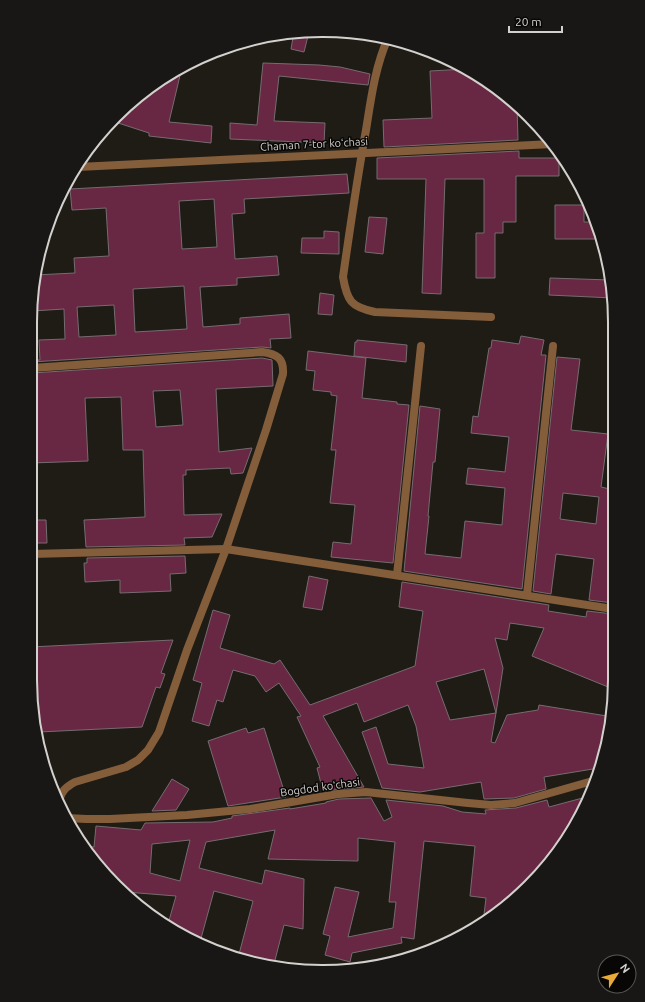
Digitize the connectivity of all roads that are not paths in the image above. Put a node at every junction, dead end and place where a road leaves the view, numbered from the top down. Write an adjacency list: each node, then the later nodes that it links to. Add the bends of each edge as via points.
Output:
1 (385, 44): 3 (street, via 373,86)
2 (545, 144): 3 (street, Chaman 7-tor koʻchasi)
3 (362, 153): 4 (street, Chaman 7-tor koʻchasi); 5 (street, via 343,277 345,293 351,302 360,309 375,312)
4 (83, 167)
5 (491, 317)
6 (421, 346): 11 (street)
7 (553, 346): 12 (street)
8 (37, 368): 9 (street, via 262,352 281,360 283,374)
9 (226, 549): 10 (street); 11 (street); 15 (street, via 159,732 148,750 126,767 67,786)
10 (37, 554)
11 (397, 575): 12 (street)
12 (527, 595): 13 (street)
13 (608, 608)
14 (589, 782): 16 (street, Bogdod koʻchasi, via 515,803 491,805 366,792 338,794 250,809 187,815)
15 (61, 795)
16 (73, 818)

